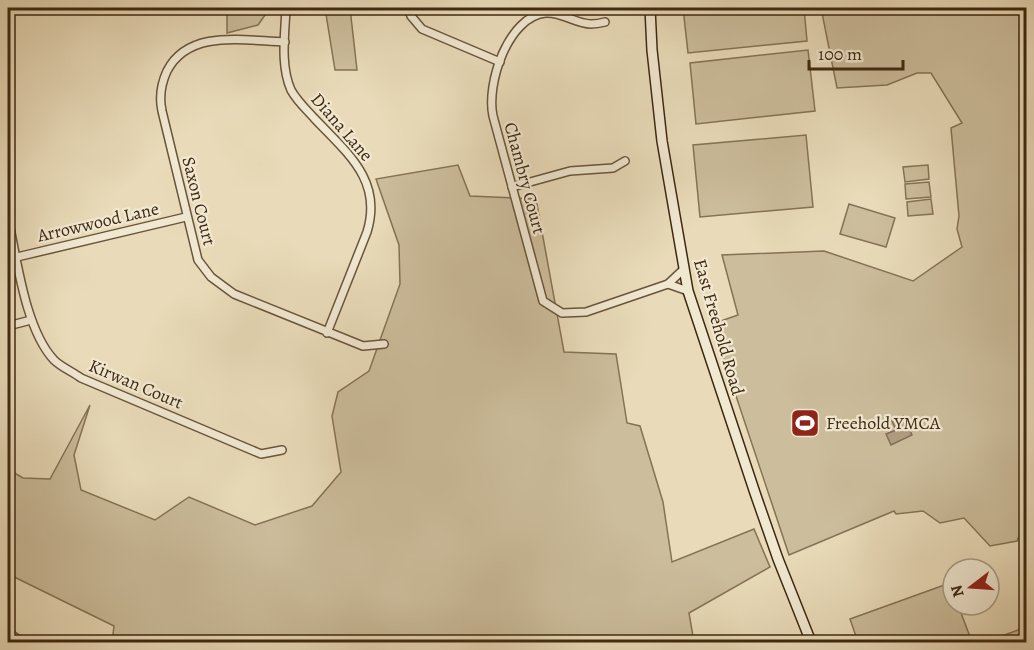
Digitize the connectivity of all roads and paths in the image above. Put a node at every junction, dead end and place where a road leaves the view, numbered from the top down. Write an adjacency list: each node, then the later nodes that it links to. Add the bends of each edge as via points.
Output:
1 (286, 8): 5 (street, Diana Lane)
2 (408, 8): 6 (street, via 422,29)
3 (650, 8): 12 (main road, East Freehold Road, via 666,170)
4 (605, 22): 6 (street, Chambry Court, via 590,24 553,13 532,17 513,33)
5 (285, 42): 9 (street, Saxon Court, via 204,42 188,48 169,68 160,103); 17 (street, Diana Lane, via 285,70 295,97 354,161 364,175 371,201 367,232)
6 (500, 62): 8 (street, Chambry Court, via 491,90 491,106)
7 (625, 161): 8 (street, via 613,168 570,171)
8 (512, 187): 13 (street, Chambry Court, via 543,301 562,313 586,312)
9 (186, 217): 11 (street, Arrowwood Lane); 17 (street, Saxon Court, via 198,260 211,277 234,294)
10 (8, 218): 11 (street, Kirwan Court)
11 (16, 257): 15 (street, Kirwan Court)
12 (684, 269): 13 (street, Chambry Court); 14 (main road, East Freehold Road)
13 (668, 284): 14 (street)
14 (688, 291): 22 (main road, East Freehold Road, via 774,548)
15 (31, 320): 16 (street); 19 (street, Kirwan Court, via 54,360 81,378 261,454)
16 (8, 326)
17 (327, 333): 18 (street, Saxon Court, via 363,346)
18 (384, 344)
19 (282, 450)
20 (8, 632): 21 (street)
21 (21, 642)
22 (811, 642)

